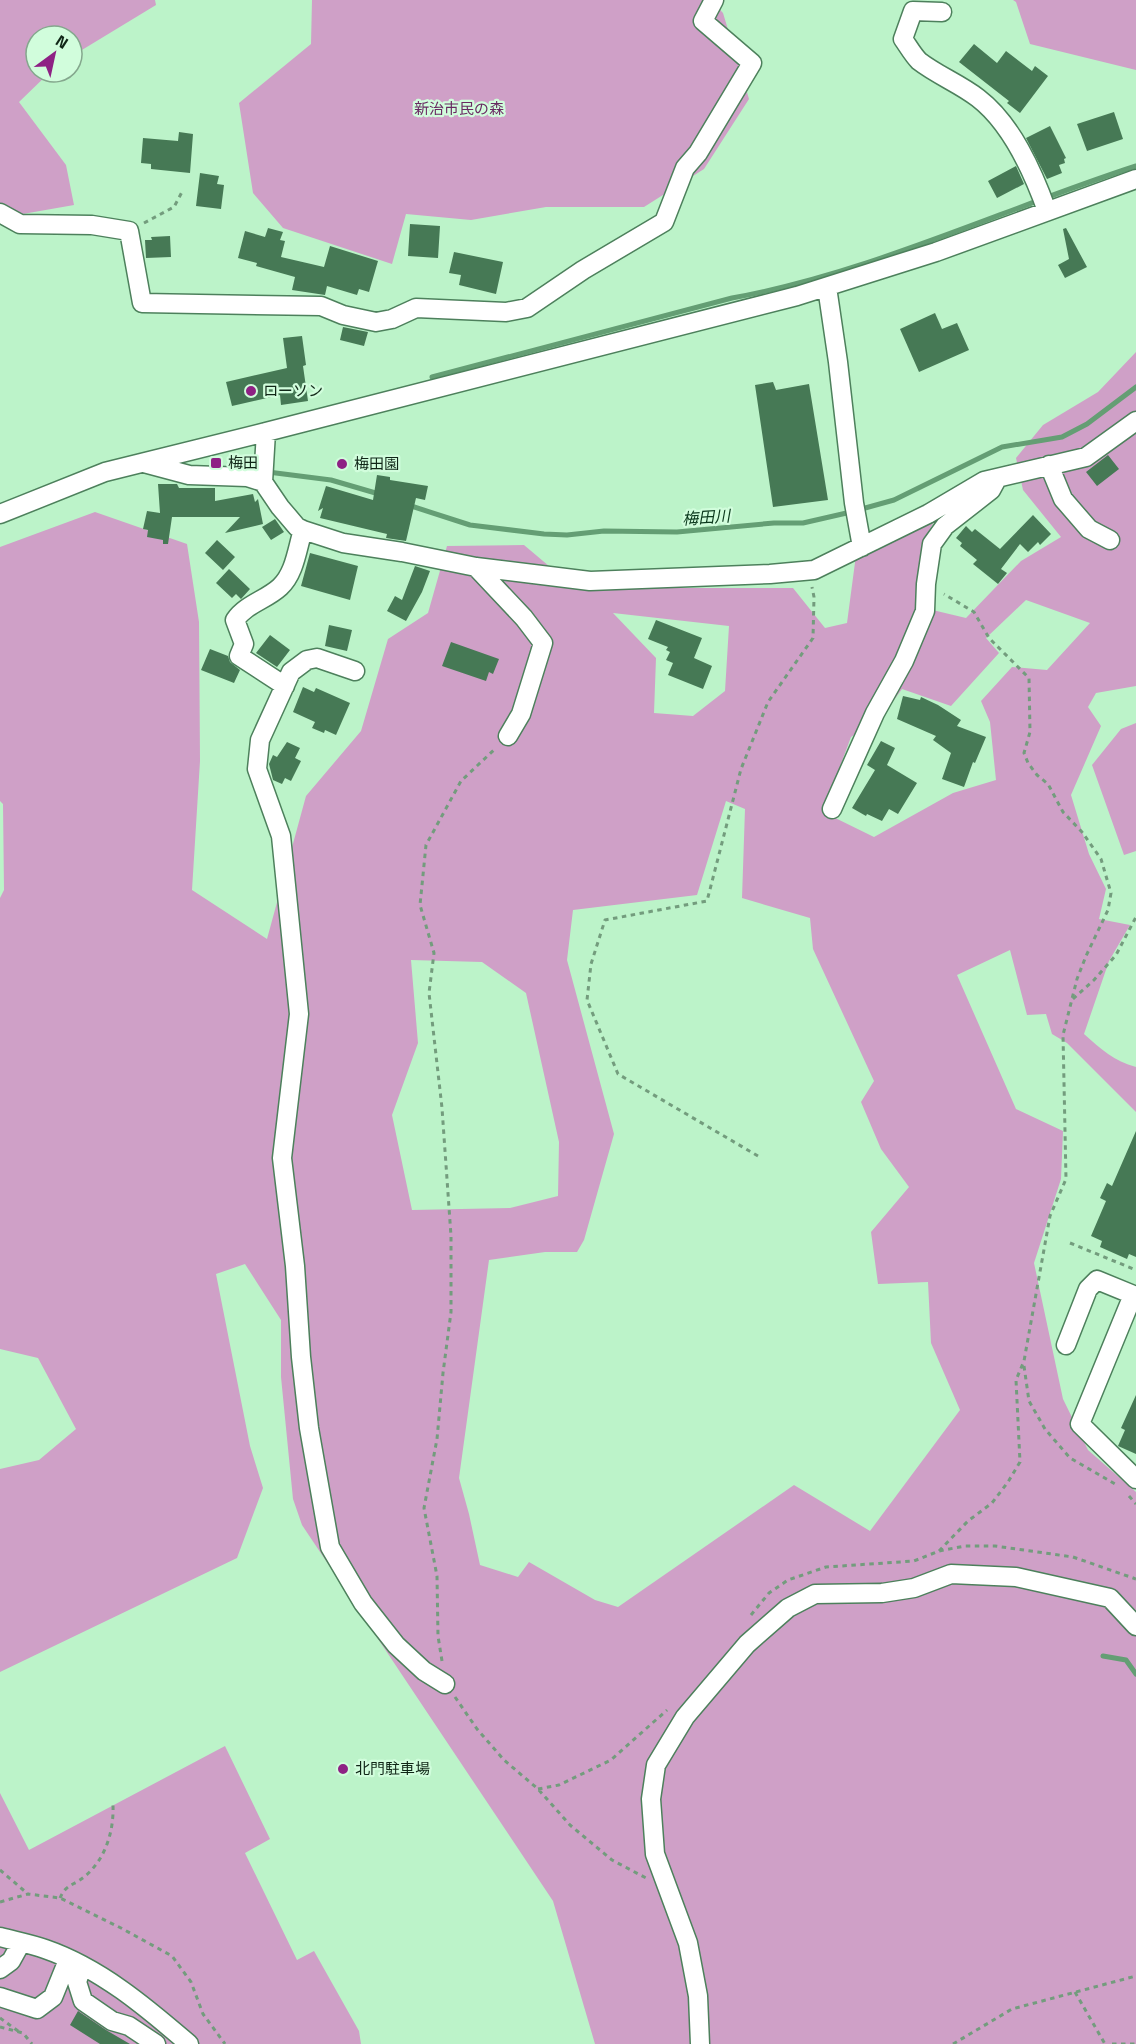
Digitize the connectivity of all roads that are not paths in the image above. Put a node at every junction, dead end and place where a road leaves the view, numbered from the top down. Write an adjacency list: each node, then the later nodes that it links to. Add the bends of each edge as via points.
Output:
1 (714, 0): 6 (street, via 703,21 752,63 685,168 664,222 527,308 506,312 416,308 376,322 321,306 142,303 129,231 92,225)
2 (942, 12): 4 (street, via 913,11 903,39 918,60 996,114 1035,177)
3 (1136, 179): 4 (street)
4 (1044, 202): 8 (street, via 936,252)
5 (0, 213): 6 (street)
6 (20, 224): 7 (street)
7 (0, 230)
8 (827, 287): 10 (street); 18 (street)
9 (1136, 421): 12 (street, via 1086,457)
10 (266, 432): 11 (street); 14 (street)
11 (142, 462): 14 (street, via 189,475); 15 (street, via 105,472)
12 (1049, 465): 13 (street); 17 (street, via 1063,499 1089,529)
13 (998, 479): 18 (street, via 984,482); 23 (street, via 991,490 945,526 932,544 925,611)
14 (263, 481): 16 (street, via 280,507)
15 (0, 514)
16 (303, 530): 19 (street, via 343,543); 21 (street, via 290,574 280,588 240,612 235,620 244,644 239,656)
17 (1110, 540)
18 (862, 547): 19 (street, via 814,570 770,574 590,581)
19 (476, 567): 22 (street, via 543,643 521,714)
20 (355, 671): 21 (street, via 317,658 307,660 291,672)
21 (285, 686): 28 (street, via 260,741 257,769 281,836 295,963 299,1014 282,1158 301,1357 319,1492 330,1547 363,1602 396,1645)
22 (508, 736)
23 (832, 809)
24 (1134, 1295): 25 (street, via 1097,1280 1088,1289); 26 (street, via 1080,1424)
25 (1066, 1345)
26 (1130, 1485)
27 (1136, 1626): 36 (street, via 1110,1598 1016,1577 951,1574 914,1588 882,1593 815,1594 788,1608 747,1644 685,1718 656,1765 651,1799 656,1854 688,1943 698,1996)
28 (445, 1684)
29 (0, 1937): 30 (street)
30 (21, 1943): 31 (street, via 46,1949); 32 (street, via 11,1961)
31 (75, 1963): 33 (street, via 53,1997 37,2009); 34 (street, via 82,2001); 35 (street, via 132,1996)
32 (0, 1969)
33 (0, 1997)
34 (156, 2044)
35 (188, 2044)
36 (700, 2044)

